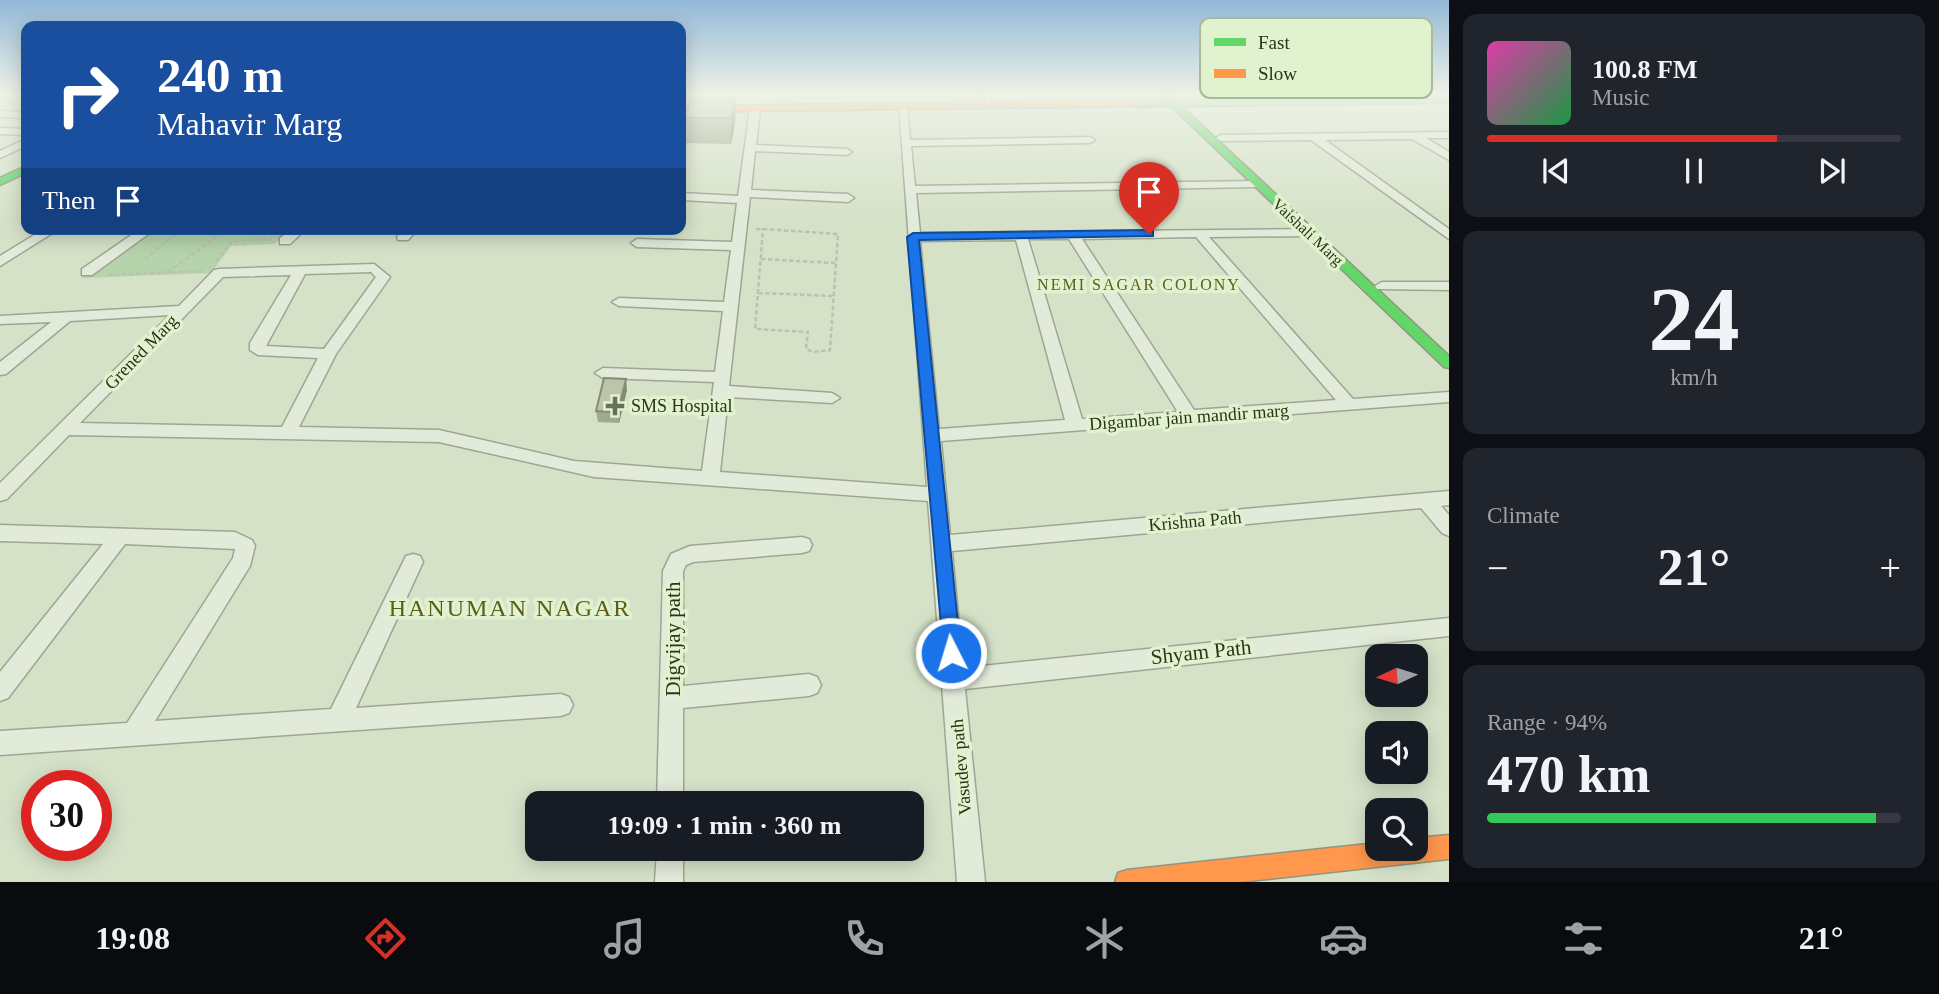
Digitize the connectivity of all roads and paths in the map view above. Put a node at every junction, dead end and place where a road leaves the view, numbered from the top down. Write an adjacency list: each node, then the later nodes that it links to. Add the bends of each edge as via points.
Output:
1 (752, 135): 12 (street)
2 (904, 135): 11 (street, Vasudev path)
3 (1208, 135): 20 (street, Vaishali Marg)
4 (1217, 135): 8 (street, Vaishali Marg)
5 (1444, 135): 6 (street)
6 (1415, 136): 7 (street); 15 (street)
7 (1314, 137): 8 (street); 35 (street)
8 (1221, 138): 51 (street, Vaishali Marg)
9 (1090, 140): 11 (street)
10 (21, 144): 14 (street)
11 (905, 144): 21 (street, Vasudev path)
12 (750, 148): 13 (street); 23 (street)
13 (846, 152)
14 (0, 155)
15 (1449, 158)
16 (21, 164): 18 (street)
17 (21, 172): 19 (street)
18 (0, 174)
19 (0, 182)
20 (1257, 184): 21 (street); 27 (street, Vaishali Marg)
21 (909, 190): 37 (street, Vasudev path)
22 (686, 196): 23 (street)
23 (744, 197): 24 (street); 25 (street)
24 (848, 198)
25 (740, 229): 26 (path); 40 (street)
26 (763, 229): 42 (path); 45 (path, via 838,234)
27 (1308, 232): 28 (street); 51 (street, Vaishali Marg)
28 (1199, 233): 34 (street); 68 (street)
29 (43, 235): 44 (street)
30 (140, 235): 48 (street)
31 (174, 235): 41 (path)
32 (220, 235): 49 (path)
33 (288, 235): 38 (street)
34 (1073, 235): 36 (street); 69 (street)
35 (1449, 235)
36 (1021, 236): 37 (street); 70 (street)
37 (913, 237): 73 (street, Vasudev path)
38 (282, 238): 43 (path, via 232,241)
39 (637, 243): 40 (street)
40 (737, 246): 56 (street)
41 (145, 258)
42 (761, 259): 45 (path); 53 (path)
43 (216, 261)
44 (0, 262)
45 (836, 263): 54 (path)
46 (301, 270): 57 (street, via 219,273); 61 (street, via 258,350); 61 (street, via 374,268 383,277)
47 (208, 271): 49 (path)
48 (87, 272)
49 (168, 272): 50 (path)
50 (107, 275)
51 (1374, 286): 52 (street); 60 (street, Vaishali Marg); 62 (street, Vaishali Marg)
52 (1449, 286)
53 (758, 293): 54 (path); 54 (path, via 755,329 808,332 806,349 813,352 830,350)
54 (834, 296)
55 (619, 302): 56 (street)
56 (730, 307): 65 (street)
57 (183, 310): 58 (street, Grened Marg); 71 (street, Grened Marg)
58 (66, 316): 59 (street, Grened Marg); 63 (street)
59 (0, 320)
60 (1449, 347)
61 (328, 354): 72 (street)
62 (1449, 364)
63 (0, 370)
64 (603, 373): 65 (street)
65 (721, 384): 67 (street); 74 (street)
66 (1449, 397): 68 (street, Digambar jain mandir marg)
67 (832, 398)
68 (1349, 406): 69 (street, Digambar jain mandir marg)
69 (1190, 417): 70 (street, Digambar jain mandir marg)
70 (1076, 425): 73 (street, Digambar jain mandir marg)
71 (66, 429): 72 (street); 75 (street, Grened Marg)
72 (288, 433): 74 (street, via 439,436 486,444 551,465)
73 (930, 436): 76 (street, Vasudev path)
74 (710, 477): 76 (street)
75 (0, 494)
76 (936, 495): 82 (street, Vasudev path)
77 (1449, 498): 78 (street, Krishna Path)
78 (1425, 500): 79 (street); 82 (street, Krishna Path)
79 (1449, 528)
80 (0, 533): 81 (street)
81 (121, 535): 88 (street); 92 (street, via 235,540 245,546 243,560)
82 (940, 544): 86 (street, Vasudev path)
83 (802, 545): 89 (street, Digvijay path, via 690,554 678,560 673,571)
84 (413, 562): 91 (street)
85 (1449, 626): 86 (street, Shyam Path)
86 (953, 680): 99 (street, Vasudev path)
87 (809, 685): 89 (street)
88 (0, 690)
89 (672, 698): 94 (street, Digvijay path)
90 (561, 705): 91 (street)
91 (337, 722): 92 (street)
92 (134, 733): 93 (street)
93 (0, 743)
94 (670, 791)
95 (1449, 846): 97 (street)
96 (670, 861): 98 (street)
97 (1189, 879): 100 (street)
98 (669, 882)
99 (971, 882)
100 (1127, 882)

